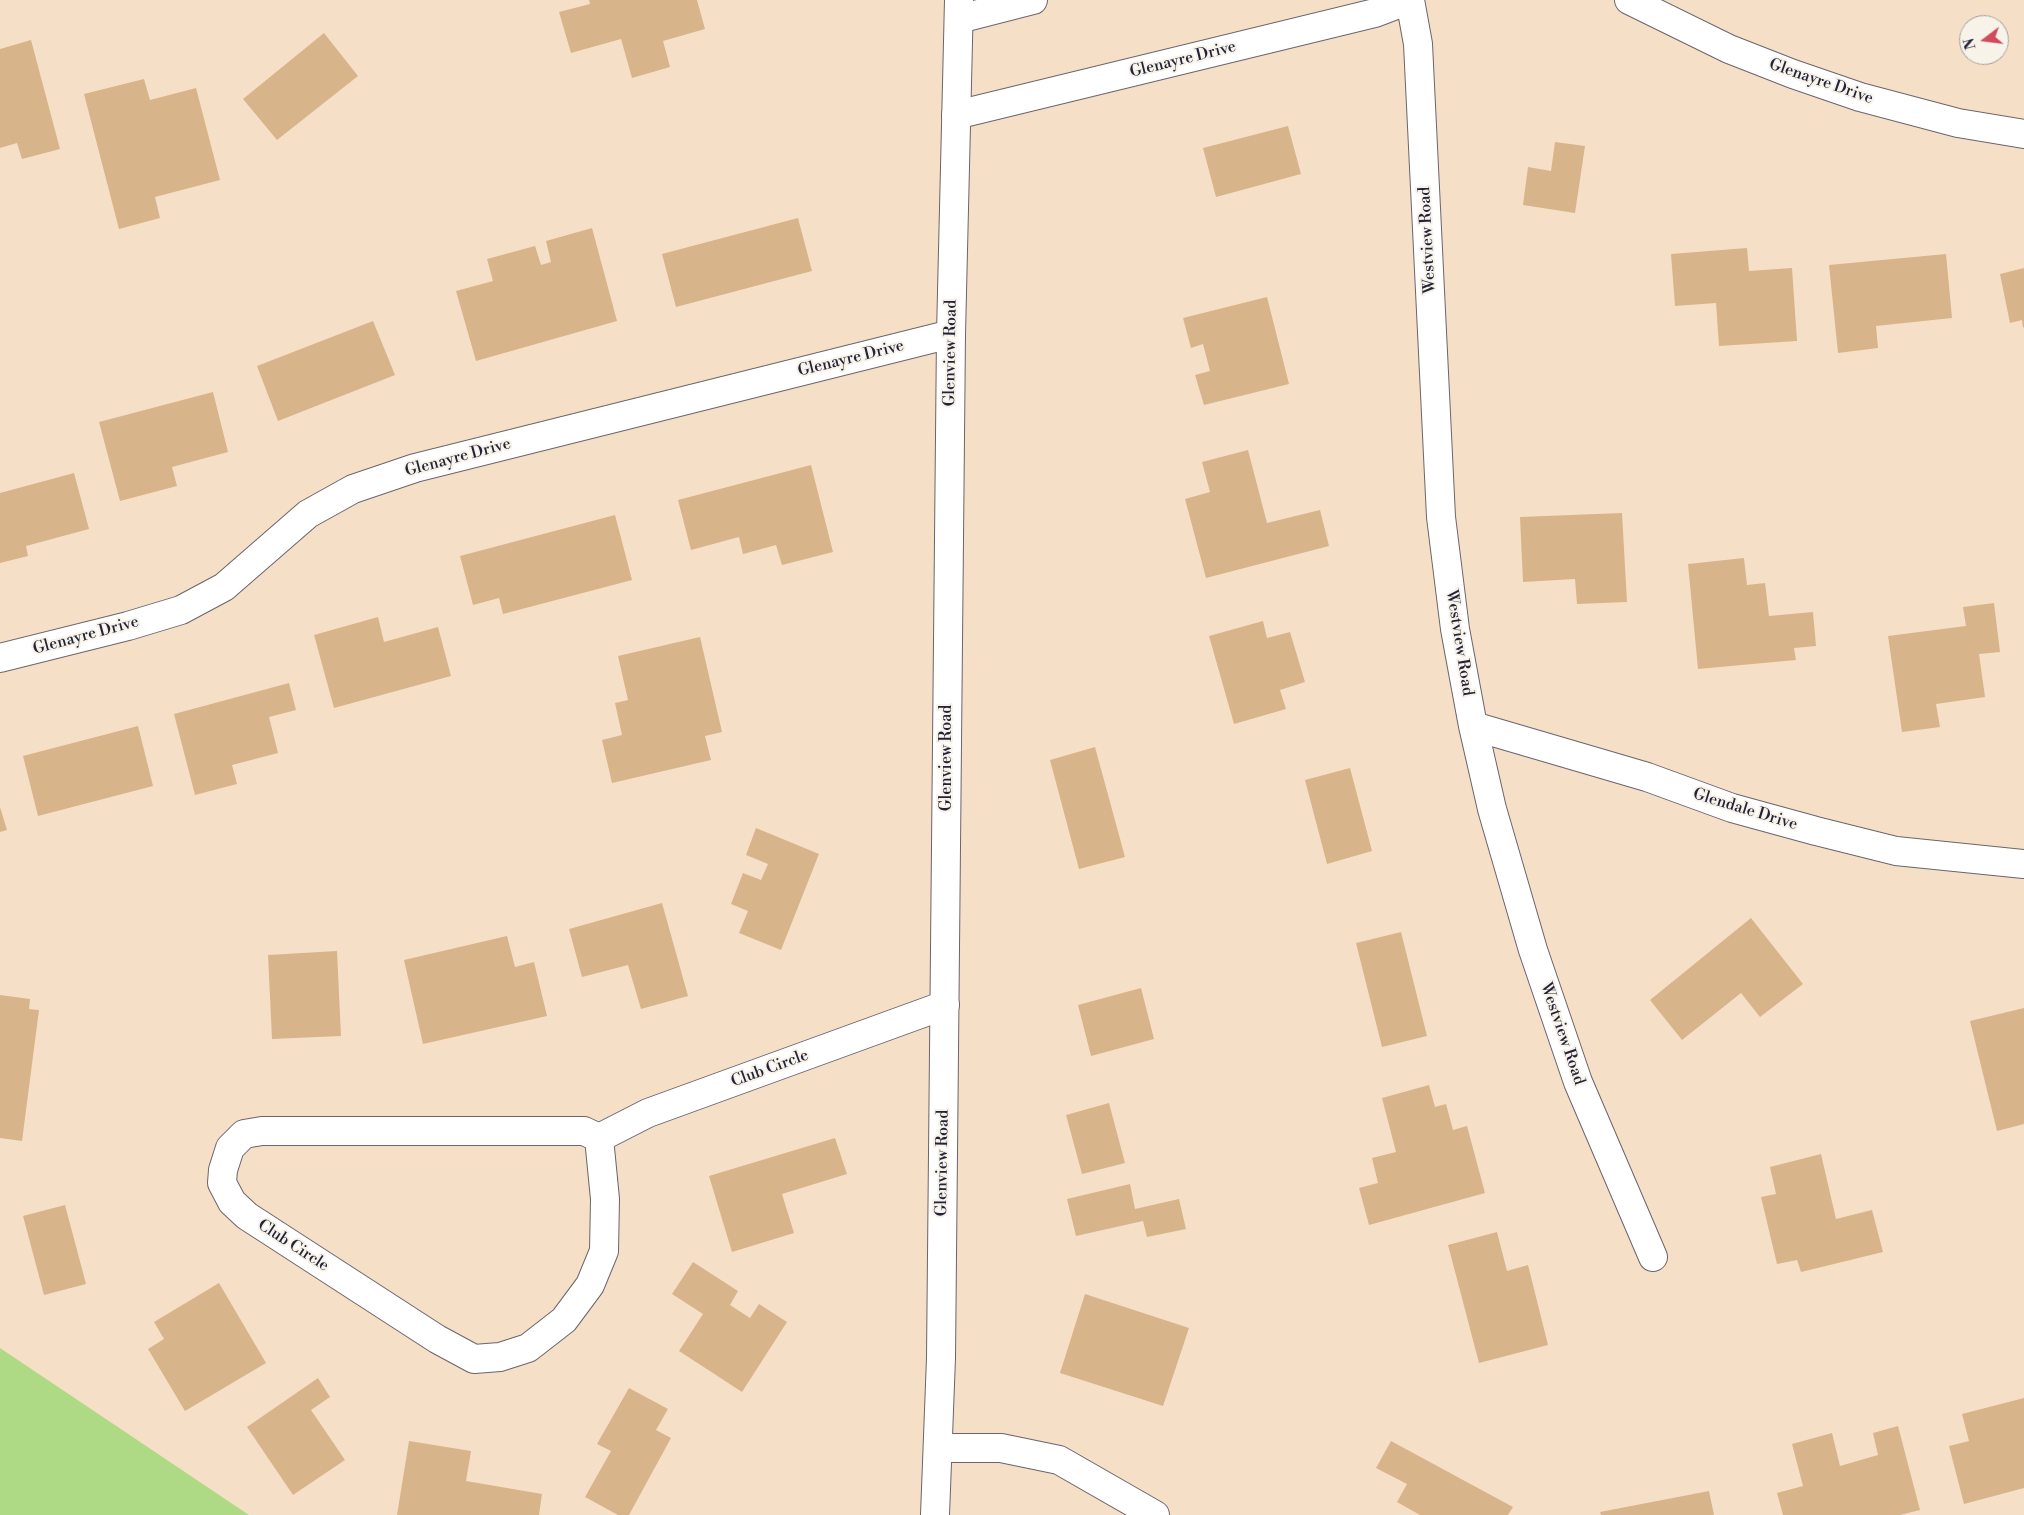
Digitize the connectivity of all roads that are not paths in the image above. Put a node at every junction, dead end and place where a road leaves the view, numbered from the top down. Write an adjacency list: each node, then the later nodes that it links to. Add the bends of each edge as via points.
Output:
1 (1033, 0): 4 (street)
2 (1410, 0): 5 (street, Glenayre Drive, via 1375,13); 9 (street, Westview Road, via 1418,44 1441,517 1455,629)
3 (1629, 0): 6 (street, Glenayre Drive, via 1729,49 1792,74 1860,97 1958,123)
4 (959, 10): 5 (street, Glenview Road)
5 (956, 115): 7 (street, Glenview Road)
6 (2024, 134)
7 (951, 334): 8 (street, Glenayre Drive, via 406,471 353,489 308,514 224,587 181,610); 11 (street, Glenview Road)
8 (0, 658)
9 (1473, 726): 10 (street, Glendale Drive, via 1647,777 1732,808 1816,832 1896,851); 13 (street, Westview Road, via 1492,809 1533,950 1578,1082)
10 (2024, 864)
11 (945, 1005): 12 (street, Club Circle, via 648,1113); 14 (street, Glenview Road)
12 (598, 1138): 12 (street, Club Circle, via 584,1131 262,1131 244,1134 230,1148 222,1183 232,1202 247,1216 438,1339 474,1359 500,1357 528,1348 564,1320 590,1286 604,1251 605,1199)
13 (1653, 1257)
14 (938, 1448): 15 (street, Glenview Road); 16 (street, via 1001,1448 1059,1460)
15 (935, 1515)
16 (1154, 1515)

